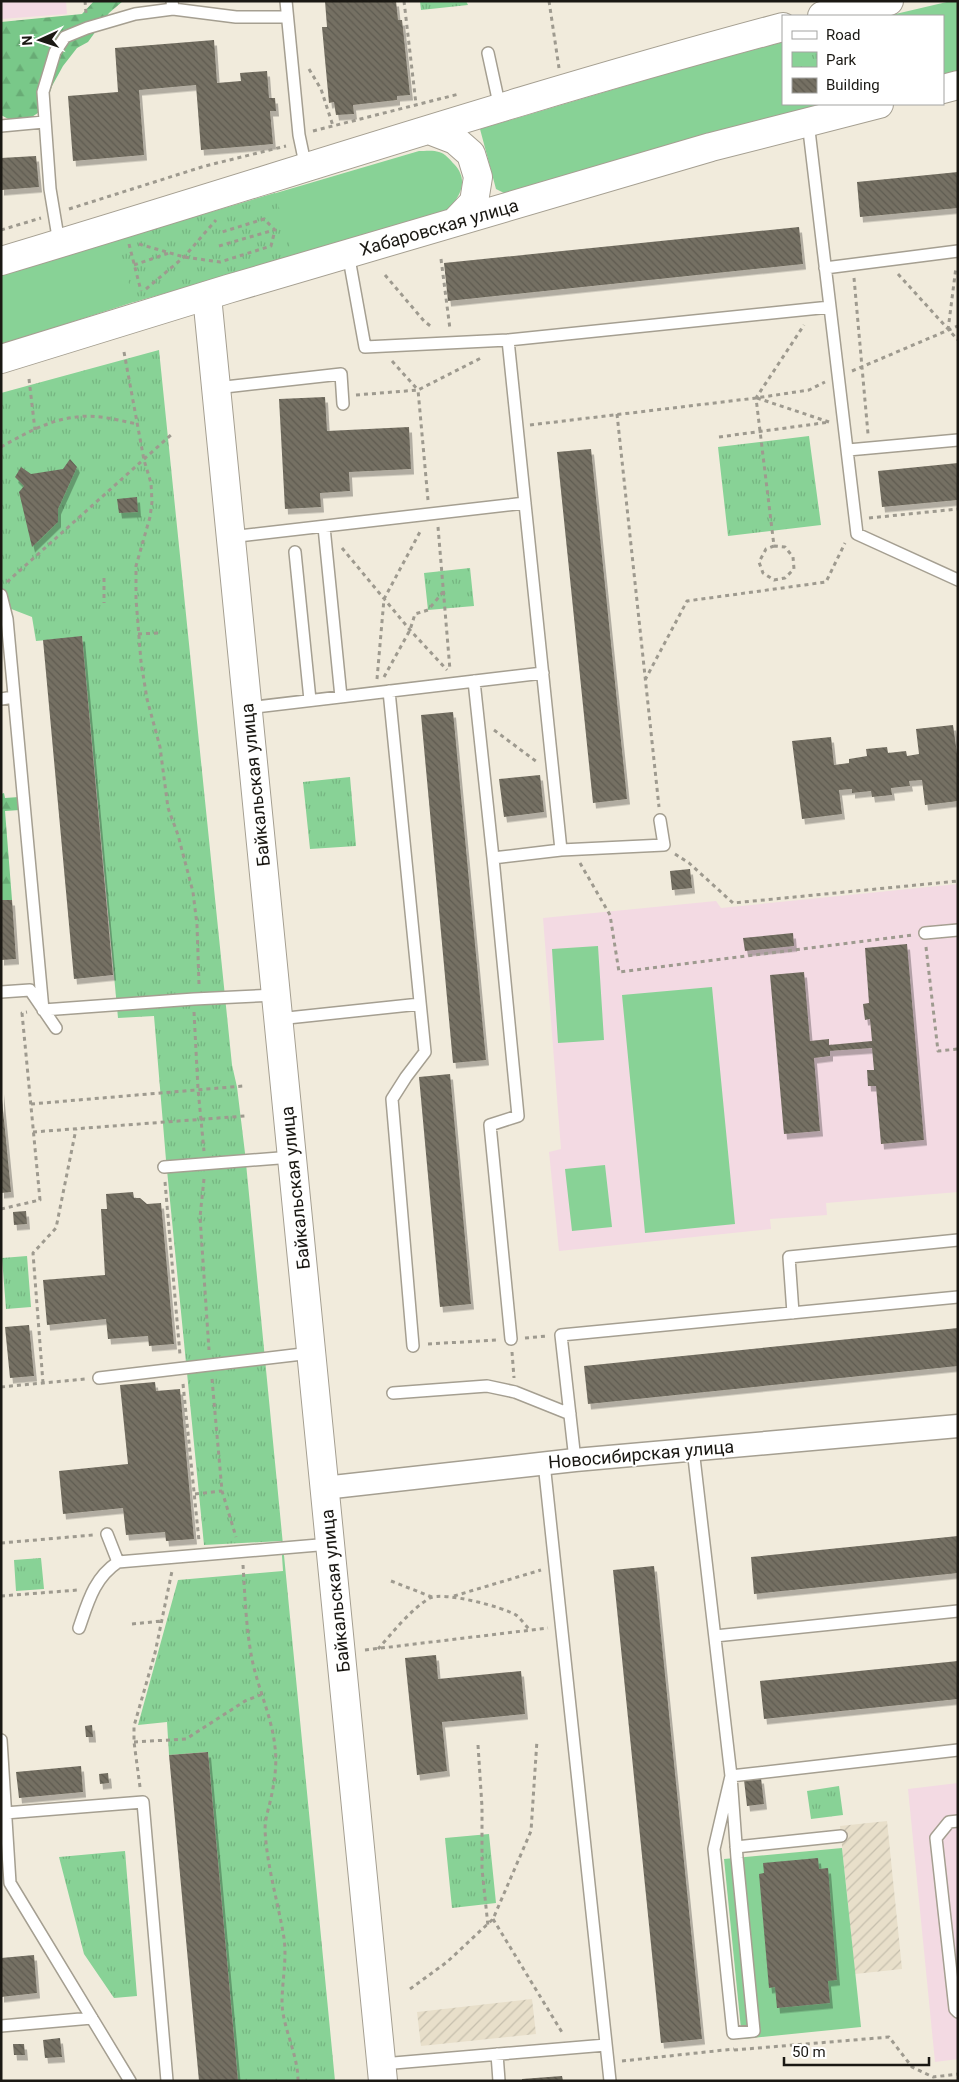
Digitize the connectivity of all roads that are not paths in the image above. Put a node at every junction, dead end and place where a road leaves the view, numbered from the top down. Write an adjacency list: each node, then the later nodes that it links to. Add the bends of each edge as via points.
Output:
1 (286, 1): 5 (lane)
2 (889, 1): 4 (main road)
3 (173, 5): 5 (lane, via 236,17); 13 (lane, via 65,37 47,74 43,92)
4 (826, 15)
5 (287, 17): 16 (lane, via 299,135)
6 (782, 27): 11 (main road)
7 (488, 53): 11 (lane)
8 (958, 85): 9 (main road)
9 (944, 89)
10 (875, 105): 12 (main road, Хабаровская улица)
11 (500, 108): 15 (main road)
12 (808, 121): 17 (main road, Хабаровская улица); 22 (lane)
13 (44, 122): 14 (lane); 18 (lane)
14 (1, 126)
15 (429, 130): 16 (main road); 17 (main road, via 455,140 471,154 478,177 474,202)
16 (306, 168): 18 (main road)
17 (455, 222): 20 (main road, Хабаровская улица)
18 (59, 243): 21 (main road)
19 (958, 251): 22 (lane)
20 (348, 253): 23 (main road, Хабаровская улица); 25 (lane, via 365,346)
21 (1, 261)
22 (826, 268): 24 (lane)
23 (207, 296): 26 (main road, Хабаровская улица); 27 (main road, Байкальская улица)
24 (825, 307): 25 (lane); 30 (lane)
25 (508, 340): 31 (lane)
26 (1, 359)
27 (216, 388): 28 (lane, via 341,374); 33 (main road, Байкальская улица)
28 (342, 400)
29 (958, 440): 30 (lane)
30 (848, 450): 35 (lane, via 858,534)
31 (525, 503): 32 (lane); 38 (lane)
32 (324, 526): 33 (lane); 42 (lane)
33 (230, 537): 45 (main road, Байкальская улица)
34 (295, 552): 44 (lane)
35 (958, 580)
36 (1, 595): 37 (lane)
37 (3, 607): 41 (lane)
38 (543, 673): 39 (lane); 47 (lane)
39 (474, 681): 40 (lane); 48 (lane)
40 (389, 691): 42 (lane); 52 (lane)
41 (14, 697): 43 (lane); 54 (lane)
42 (341, 697): 44 (lane)
43 (1, 698)
44 (310, 700): 45 (lane)
45 (247, 708): 53 (main road, Байкальская улица)
46 (660, 820): 47 (lane, via 664,845)
47 (561, 850): 48 (lane)
48 (493, 858): 61 (lane, via 518,1116 490,1125)
49 (958, 930): 50 (lane)
50 (925, 933)
51 (1, 992): 54 (lane, via 30,990)
52 (420, 1004): 53 (lane); 62 (lane, via 425,1052 392,1099)
53 (277, 1007): 54 (lane, via 194,999); 56 (main road, Байкальская улица)
54 (43, 1010): 55 (lane)
55 (56, 1028)
56 (292, 1157): 57 (lane); 63 (main road, Байкальская улица)
57 (164, 1167)
58 (958, 1240): 60 (lane, via 789,1257)
59 (958, 1297): 60 (lane)
60 (793, 1313): 66 (lane, via 561,1335)
61 (511, 1338)
62 (413, 1346)
63 (311, 1353): 64 (lane); 71 (main road, Байкальская улица)
64 (99, 1378)
65 (394, 1394): 66 (lane, via 487,1386 516,1392)
66 (570, 1414): 69 (lane)
67 (958, 1426): 68 (street, Новосибирская улица)
68 (693, 1449): 69 (street, Новосибирская улица); 77 (lane)
69 (575, 1460): 70 (street, Новосибирская улица)
70 (544, 1463): 71 (street, Новосибирская улица); 89 (lane)
71 (324, 1488): 73 (main road, Байкальская улица)
72 (107, 1534): 74 (lane)
73 (330, 1544): 74 (lane); 91 (main road, Байкальская улица)
74 (118, 1562): 76 (lane, via 105,1571 94,1589)
75 (958, 1611): 77 (lane)
76 (78, 1628)
77 (715, 1636): 80 (lane)
78 (1, 1740): 81 (lane)
79 (958, 1750): 80 (lane)
80 (731, 1776): 84 (lane); 84 (lane, via 714,1849 732,2033 754,2031)
81 (5, 1813): 85 (lane); 93 (lane, via 143,1802)
82 (958, 1821): 86 (lane, via 949,1822 936,1838 955,2009)
83 (841, 1836): 84 (lane)
84 (736, 1847)
85 (5, 1884): 87 (lane)
86 (958, 2012)
87 (92, 2018): 88 (lane); 92 (lane)
88 (1, 2026)
89 (606, 2045): 90 (lane); 95 (lane)
90 (496, 2054): 91 (lane); 94 (lane)
91 (383, 2072)
92 (130, 2081)
93 (168, 2081)
94 (499, 2081)
95 (610, 2081)

